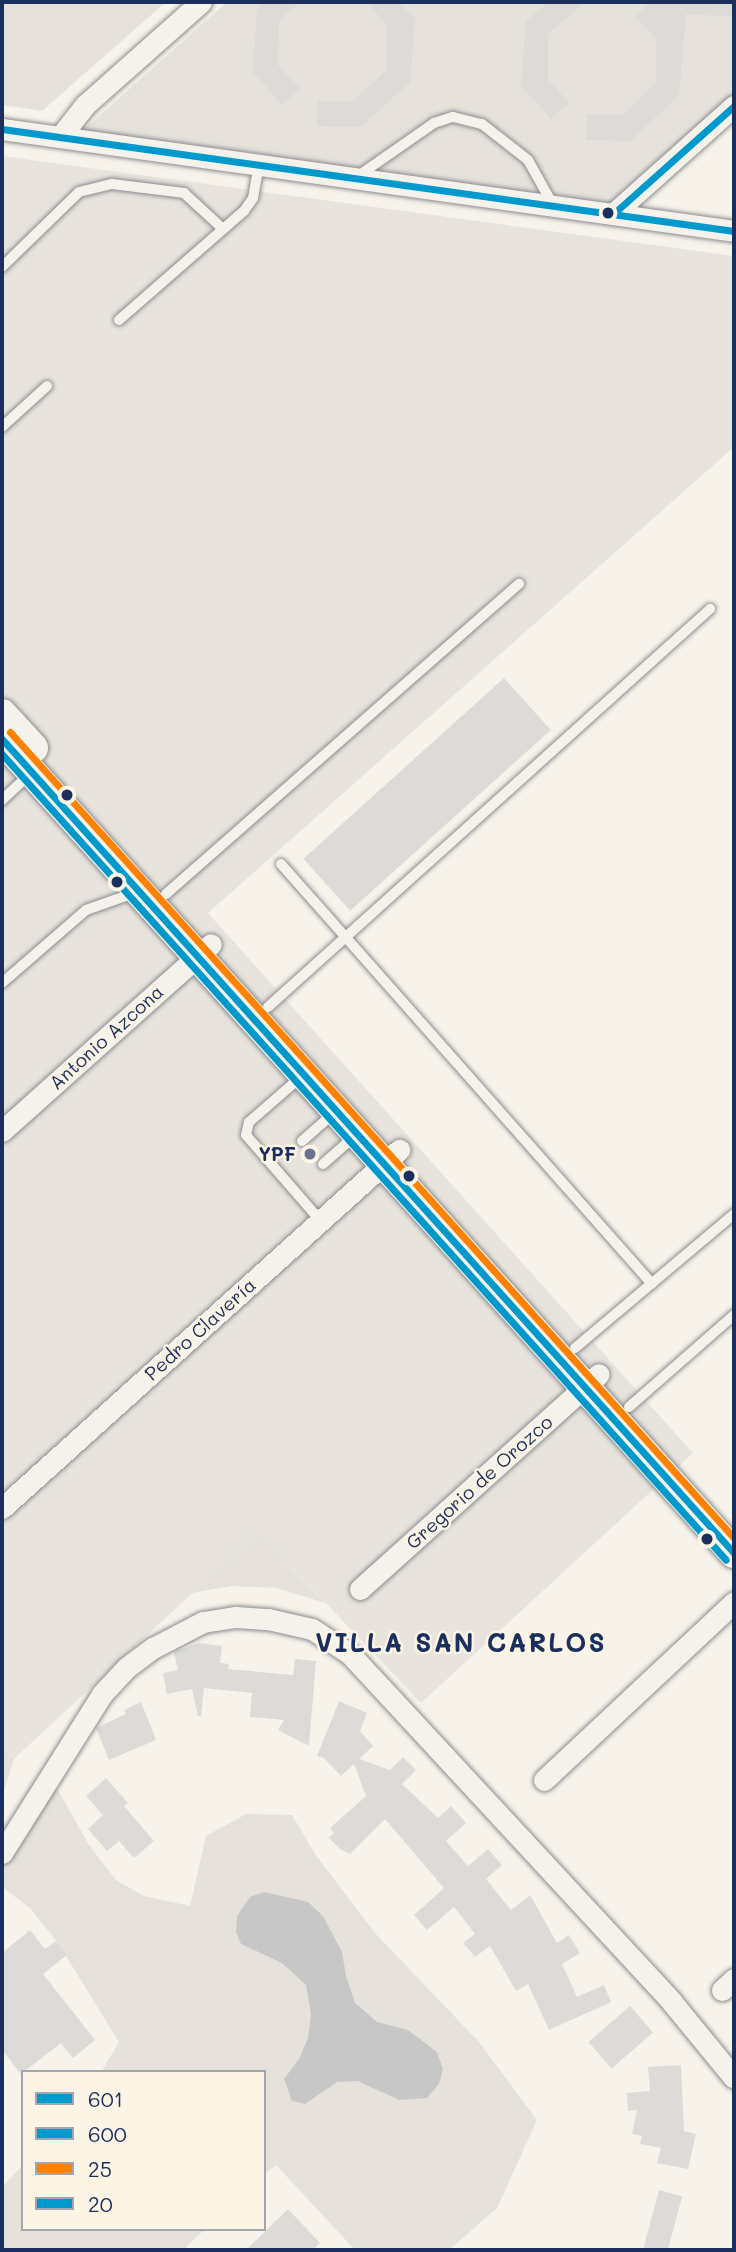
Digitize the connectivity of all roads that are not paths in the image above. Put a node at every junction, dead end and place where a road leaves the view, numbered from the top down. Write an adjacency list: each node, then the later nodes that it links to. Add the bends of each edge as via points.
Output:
1 (201, 2): 4 (street, via 85,104)
2 (734, 106): 8 (street)
3 (2, 129): 4 (street)
4 (60, 137): 5 (street)
5 (259, 164): 6 (street); 9 (lane, via 253,198)
6 (356, 178): 7 (street); 7 (lane, via 433,123 453,117 482,124 528,160)
7 (553, 205): 8 (street)
8 (613, 214): 10 (street)
9 (223, 229): 11 (lane, via 184,192 112,184 79,192); 12 (lane)
10 (734, 231)
11 (2, 267)
12 (119, 320)
13 (47, 386): 14 (lane)
14 (2, 427)
15 (519, 584): 22 (lane)
16 (710, 609): 23 (lane)
17 (2, 714): 18 (main road)
18 (12, 742): 19 (main road); 22 (main road)
19 (32, 772): 20 (lane); 22 (main road)
20 (2, 800)
21 (281, 864): 23 (lane)
22 (152, 897): 24 (main road); 25 (lane, via 86,910)
23 (344, 938): 26 (lane); 36 (lane)
24 (204, 950): 26 (main road); 29 (street, Antonio Azcona)
25 (2, 983)
26 (261, 1013): 27 (main road); 32 (main road)
27 (304, 1074): 28 (main road); 35 (lane, via 246,1126 248,1140 298,1187)
28 (337, 1110): 30 (main road); 31 (lane)
29 (2, 1131)
30 (358, 1133): 32 (main road); 33 (lane)
31 (302, 1142)
32 (391, 1156): 35 (street, Pedro Clavería); 38 (main road); 39 (main road)
33 (323, 1164)
34 (734, 1214): 36 (lane)
35 (320, 1220): 41 (street, Pedro Clavería)
36 (652, 1284): 38 (lane)
37 (734, 1315): 40 (lane)
38 (575, 1348): 39 (main road)
39 (592, 1381): 40 (main road); 43 (main road); 44 (street, Gregorio de Orozco)
40 (629, 1407): 42 (main road)
41 (2, 1508)
42 (734, 1525)
43 (734, 1553)
44 (360, 1589)
45 (734, 1602): 46 (street)
46 (544, 1780)
47 (2, 1853): 48 (street, via 102,1694 153,1648 203,1622 236,1618 268,1619 312,1629 350,1654 671,2001)
48 (734, 2078)

